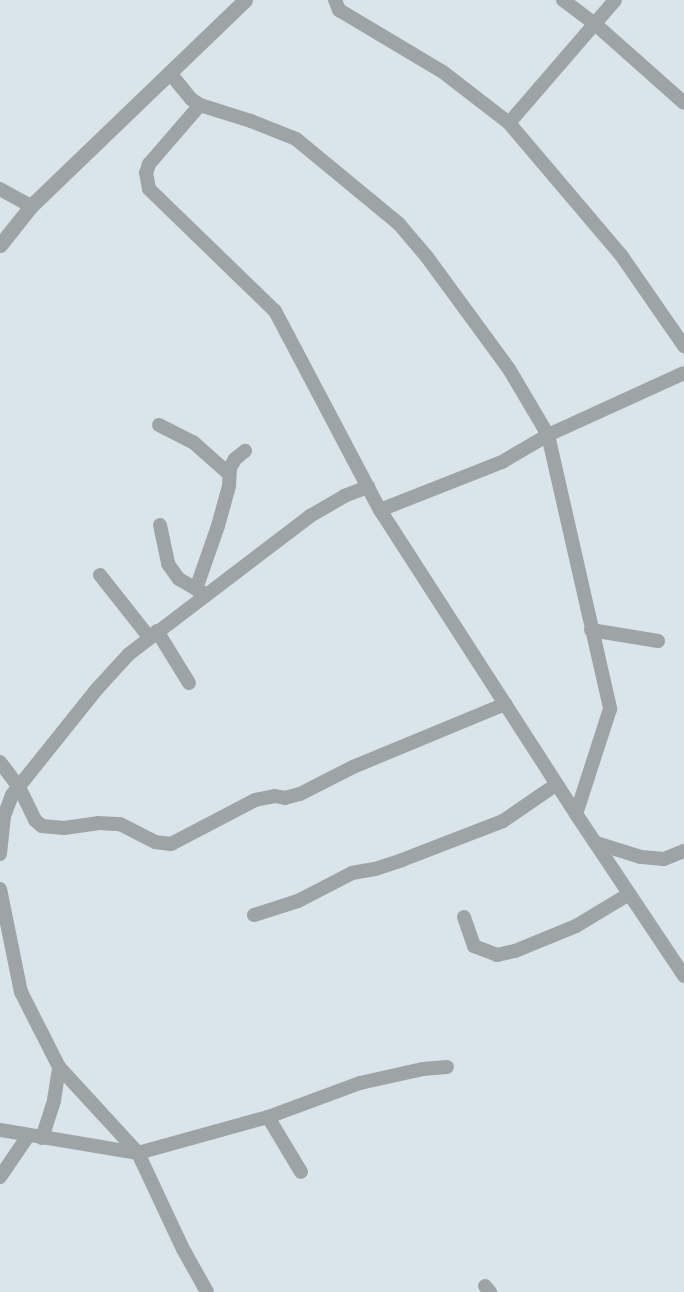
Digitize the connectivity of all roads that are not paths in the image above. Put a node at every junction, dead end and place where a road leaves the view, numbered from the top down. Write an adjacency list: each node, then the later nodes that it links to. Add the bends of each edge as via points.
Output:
1 (245, 0): 6 (street)
2 (335, 0): 9 (street, via 339,10 443,72)
3 (563, 0): 5 (street)
4 (615, 0): 5 (street)
5 (594, 23): 7 (street); 9 (street)
6 (170, 73): 8 (street); 11 (street)
7 (684, 103)
8 (200, 105): 16 (street, via 296,139 399,224 509,369); 19 (street, via 149,164 146,173 149,189 275,311)
9 (509, 123): 13 (street, via 621,255)
10 (0, 189): 11 (street)
11 (32, 206): 12 (street)
12 (0, 245)
13 (684, 346)
14 (684, 372): 16 (street)
15 (159, 425): 18 (street, via 193,442)
16 (548, 435): 20 (street, via 502,462); 24 (street)
17 (245, 451): 18 (street, via 235,459)
18 (229, 474): 23 (street, via 229,486)
19 (368, 487): 20 (street); 23 (street, via 344,496 310,516)
20 (380, 510): 28 (street)
21 (160, 524): 23 (street, via 168,564 179,579)
22 (100, 575): 25 (street)
23 (202, 592): 25 (street)
24 (591, 630): 26 (street); 32 (street, via 610,708)
25 (153, 634): 27 (street); 31 (street, via 129,654 96,690)
26 (658, 641)
27 (189, 683)
28 (505, 704): 30 (street); 31 (street, via 353,767 300,794 255,800 171,844 155,842 120,824 98,823 64,828 42,826 29,812)
29 (0, 762): 31 (street)
30 (557, 784): 32 (street); 39 (street, via 503,821 393,863 352,873 298,901)
31 (19, 787): 33 (street)
32 (576, 814): 34 (street)
33 (1, 819): 36 (street)
34 (596, 843): 35 (street, via 641,857 664,858); 38 (street)
35 (684, 851)
36 (0, 854)
37 (0, 889): 43 (street, via 21,992)
38 (629, 894): 40 (street, via 576,926 497,955 474,946); 41 (street)
39 (254, 915)
40 (464, 917)
41 (684, 976)
42 (447, 1067): 44 (street, via 423,1068 360,1083)
43 (59, 1068): 46 (street, via 54,1100); 47 (street)
44 (268, 1117): 47 (street); 48 (street)
45 (0, 1130): 46 (street)
46 (35, 1137): 47 (street); 49 (street)
47 (138, 1153): 50 (street)
48 (301, 1172)
49 (0, 1176)
50 (207, 1292)

